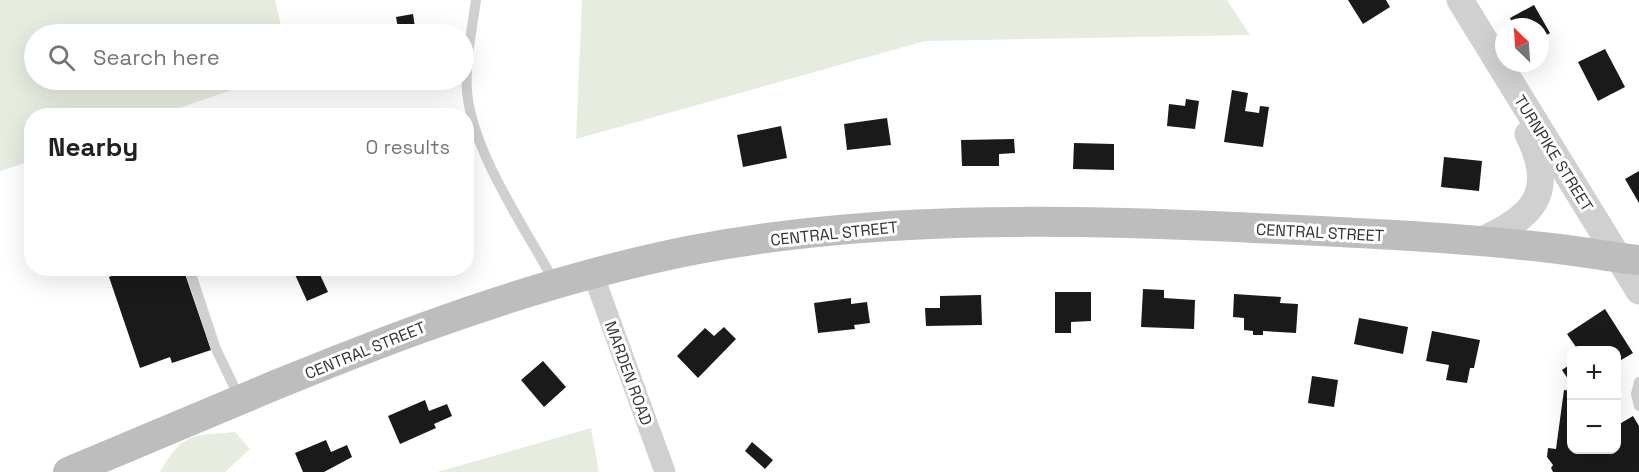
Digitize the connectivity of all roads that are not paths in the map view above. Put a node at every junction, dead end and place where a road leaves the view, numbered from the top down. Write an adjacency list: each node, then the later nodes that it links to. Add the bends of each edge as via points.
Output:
1 (476, 0): 3 (lane)
2 (1465, 7): 7 (street, TURNPIKE STREET, via 1539,155 1541,183 1527,214); 8 (street, TURNPIKE STREET)
3 (473, 24)
4 (468, 90): 5 (lane)
5 (471, 108)
6 (474, 124): 11 (lane, via 494,173)
7 (1478, 242): 8 (main road, CENTRAL STREET); 9 (main road, CENTRAL STREET, via 1177,225 925,225 849,230 694,250)
8 (1629, 259): 12 (street, TURNPIKE STREET)
9 (593, 274): 11 (main road, CENTRAL STREET); 17 (street, MARDEN ROAD)
10 (192, 276): 14 (lane, via 216,349)
11 (556, 284): 14 (main road, CENTRAL STREET, via 397,335)
12 (1639, 291)
13 (1639, 382): 15 (lane)
14 (241, 401): 16 (main road, CENTRAL STREET)
15 (1639, 406)
16 (68, 472)
17 (666, 472)

